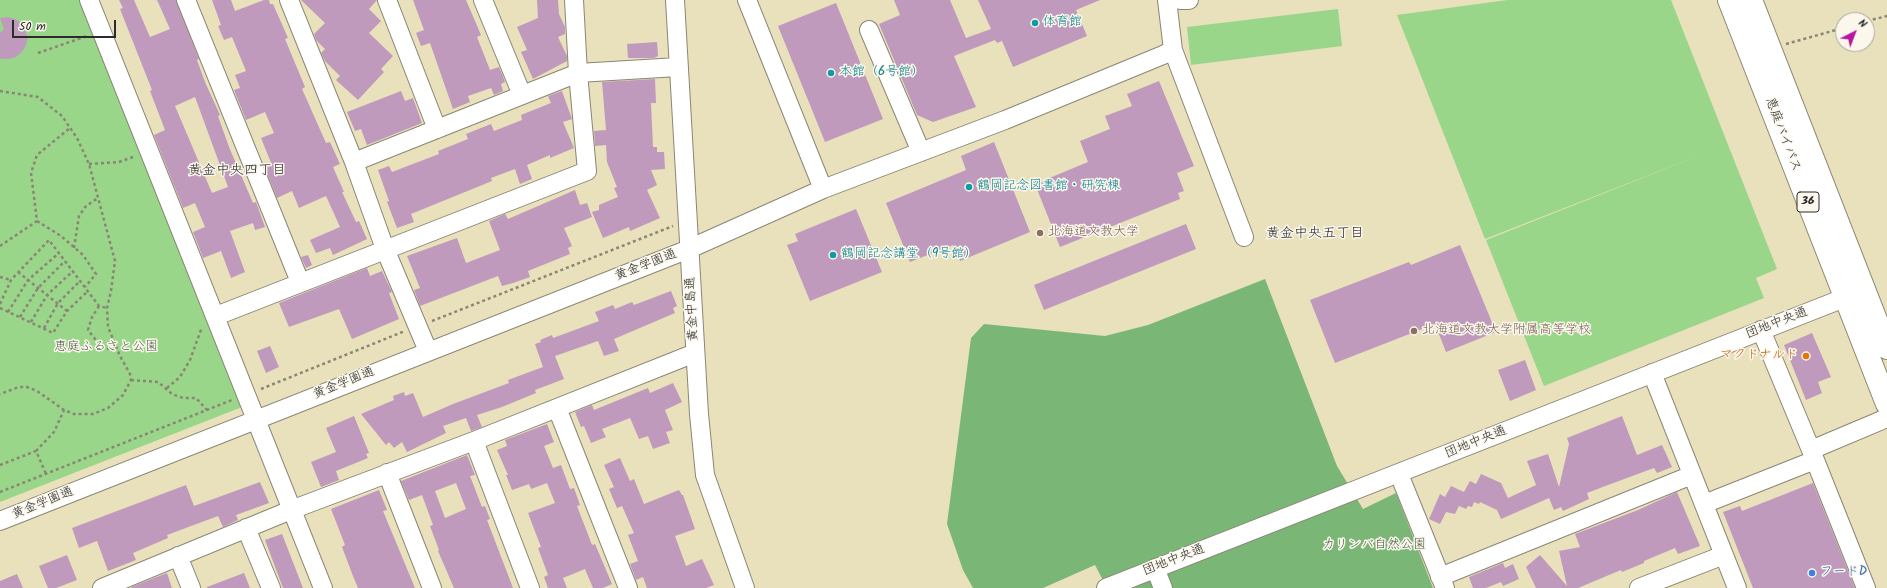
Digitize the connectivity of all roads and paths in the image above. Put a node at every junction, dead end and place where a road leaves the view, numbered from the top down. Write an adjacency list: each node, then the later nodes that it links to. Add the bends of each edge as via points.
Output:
1 (89, 0): 63 (street)
2 (186, 0): 48 (street)
3 (289, 0): 30 (street)
4 (387, 0): 27 (street)
5 (484, 0): 25 (street)
6 (574, 0): 23 (street)
7 (675, 0): 22 (street, 黄金中島通)
8 (747, 0): 32 (street)
9 (1168, 0): 20 (street)
10 (1180, 0): 11 (street)
11 (1189, 0)
12 (1729, 0): 54 (highway, 恵庭バイパス / 36)
13 (1751, 0): 19 (highway, 恵庭バイパス / 36)
14 (1887, 16): 15 (path)
15 (1875, 19)
16 (870, 30): 28 (street)
17 (1835, 30): 19 (path)
18 (92, 34): 21 (path)
19 (1770, 48): 51 (highway, 恵庭バイパス / 36)
20 (1174, 50): 28 (street, 黄金学園通); 35 (street)
21 (38, 53)
22 (678, 67): 23 (street); 39 (street, 黄金中島通)
23 (578, 73): 25 (street); 38 (street, via 587,171)
24 (0, 91): 26 (path, via 38,97 62,116)
25 (522, 95): 27 (street)
26 (70, 128): 31 (path); 34 (path, via 37,155 31,173)
27 (437, 129): 30 (street)
28 (921, 152): 32 (street, 黄金学園通)
29 (139, 155): 31 (path, via 119,162)
30 (354, 162): 38 (street)
31 (89, 164): 33 (path)
32 (823, 190): 39 (street, 黄金学園通)
33 (99, 198): 37 (path, via 86,206 79,216); 59 (path, via 115,261)
34 (37, 221): 36 (path); 37 (path, via 61,236)
35 (1244, 238)
36 (0, 246)
37 (74, 248): 49 (path, via 83,255 96,274)
38 (385, 249): 48 (street); 69 (street)
39 (689, 249): 69 (street, 黄金学園通); 70 (street, 黄金中島通)
40 (58, 252): 41 (path); 43 (path, via 49,240); 46 (path)
41 (66, 261): 42 (path); 50 (path)
42 (73, 271): 47 (path); 53 (path)
43 (18, 272): 45 (path); 46 (path)
44 (0, 278): 45 (path)
45 (11, 280): 56 (path)
46 (28, 280): 50 (path); 61 (path)
47 (80, 280): 49 (path); 55 (path)
48 (300, 282): 63 (street)
49 (85, 287): 52 (path)
50 (38, 288): 53 (path); 62 (path)
51 (1865, 290): 54 (street, 団地中央通); 68 (highway, 恵庭バイパス / 36)
52 (88, 291): 57 (path); 60 (path)
53 (47, 295): 55 (path); 64 (path)
54 (1845, 298): 66 (street, 団地中央通); 75 (highway, 恵庭バイパス / 36)
55 (58, 303): 60 (path); 65 (path)
56 (0, 304)
57 (100, 306): 59 (path); 67 (path, via 92,317 88,330 106,349)
58 (0, 308): 61 (path)
59 (106, 308): 67 (path, via 108,327)
60 (67, 311): 65 (path, via 53,332)
61 (8, 312): 62 (path)
62 (20, 317): 64 (path)
63 (210, 318): 73 (path, via 180,377); 80 (street)
64 (31, 322): 65 (path)
65 (44, 328)
66 (1761, 330): 71 (street, 団地中央通); 83 (street)
67 (116, 348): 72 (path)
68 (1887, 348)
69 (428, 351): 80 (street, 黄金学園通)
70 (695, 353): 76 (street); 104 (street, 黄金中島通, via 705,475)
71 (1652, 374): 87 (street, 団地中央通); 88 (street)
72 (131, 380): 73 (path, via 158,382); 77 (path, via 123,395 108,408 93,414 74,414)
73 (167, 388): 78 (path, via 172,394 183,398 196,398)
74 (0, 394): 77 (path, via 19,387 27,387)
75 (1887, 404)
76 (557, 408): 81 (street); 103 (street)
77 (64, 410): 82 (path, via 54,432)
78 (207, 410)
79 (1887, 418): 83 (street)
80 (255, 420): 90 (street); 91 (street, 黄金学園通)
81 (474, 441): 86 (street); 102 (street)
82 (36, 451): 84 (path); 85 (path)
83 (1813, 455): 89 (street); 109 (street)
84 (0, 465)
85 (46, 474)
86 (387, 474): 90 (street); 101 (street)
87 (1399, 474): 95 (street, 団地中央通); 96 (street)
88 (1692, 475): 89 (street); 96 (street)
89 (1704, 504): 93 (street)
90 (291, 510): 92 (street); 100 (street)
91 (0, 521)
92 (246, 528): 94 (street); 99 (street)
93 (1724, 555): 107 (street); 108 (street)
94 (178, 556): 97 (street); 98 (street)
95 (1155, 568): 105 (street, 団地中央通); 106 (street)
96 (1442, 583)
97 (102, 588)
98 (191, 588)
99 (271, 588)
100 (323, 588)
101 (432, 588)
102 (530, 588)
103 (628, 588)
104 (745, 588)
105 (1106, 588)
106 (1163, 588)
107 (1641, 588)
108 (1737, 588)
109 (1866, 588)

